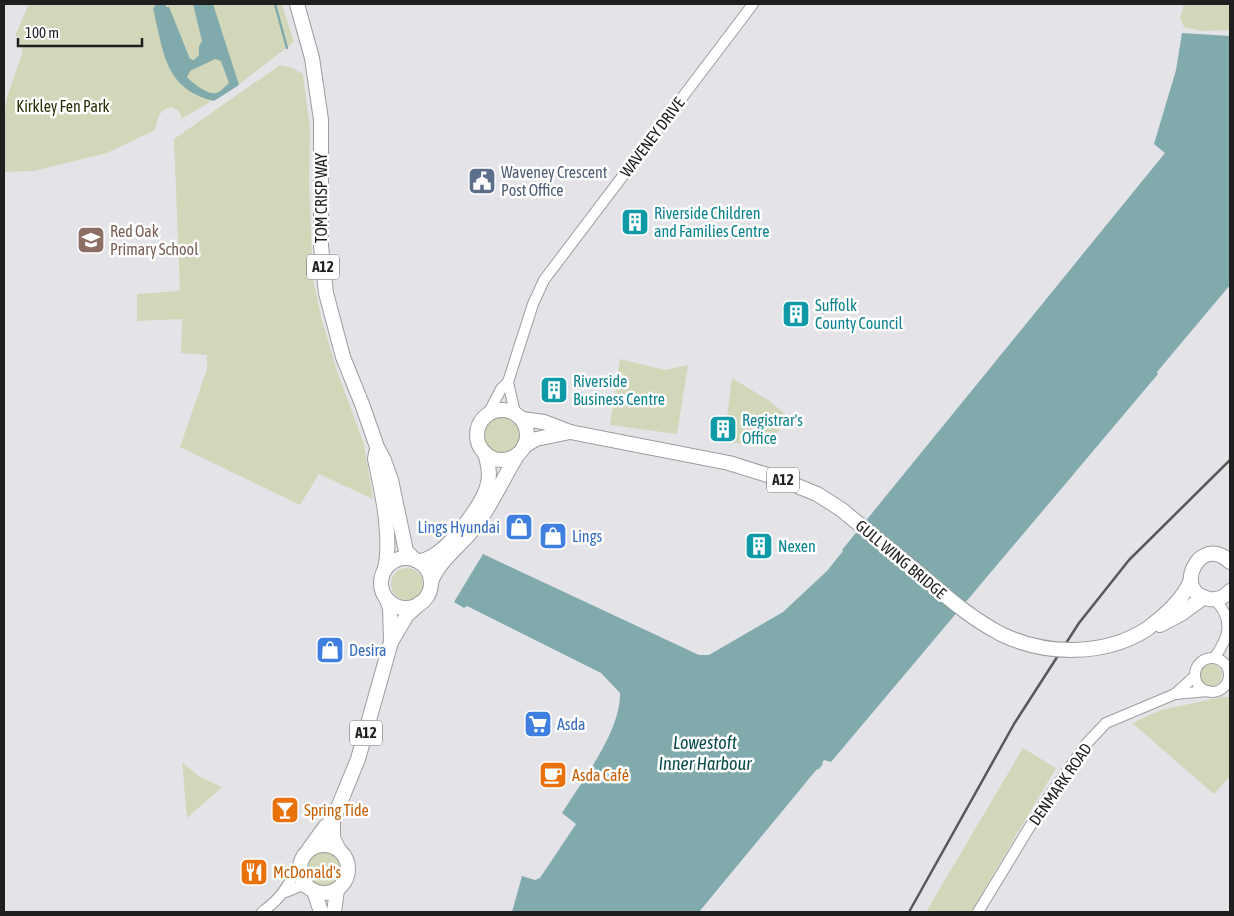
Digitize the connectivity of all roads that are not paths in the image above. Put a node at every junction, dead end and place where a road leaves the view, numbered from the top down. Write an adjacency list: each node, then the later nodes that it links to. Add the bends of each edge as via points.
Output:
1 (297, 4): 7 (highway, TOM CRISP WAY / A12, via 312,58 321,120 321,246 326,293 343,357)
2 (753, 4): 3 (street, WAVENEY DRIVE, via 544,280)
3 (508, 382): 4 (street, WAVENEY DRIVE); 5 (street)
4 (488, 414): 5 (highway, via 502,410); 9 (highway, via 479,425 477,435)
5 (518, 416): 6 (highway, A12); 8 (highway, via 527,431)
6 (570, 432): 8 (highway, A12, via 536,439); 19 (highway, GULL WING BRIDGE / A12, bridge, via 729,463 817,494 889,547 954,603 1001,634 1023,643 1074,650 1098,648 1132,639)
7 (377, 447): 11 (highway, TOM CRISP WAY / A12, via 391,480 406,551); 12 (highway, TOM CRISP WAY / A12, via 375,459 386,527)
8 (521, 450): 9 (highway, via 502,460); 14 (highway, A12, via 483,516 437,568)
9 (485, 453): 11 (highway, via 489,467 487,488 464,526 433,556)
10 (1228, 558): 13 (highway, via 1209,554 1203,557 1193,566)
11 (417, 561): 12 (highway, via 401,559); 14 (highway, A12, via 426,569)
12 (385, 569): 17 (highway, A12, via 381,582)
13 (1191, 580): 16 (highway, via 1193,587); 19 (highway, A12, via 1179,600)
14 (430, 582): 18 (highway, A12, via 429,592)
15 (1230, 591): 16 (highway, via 1222,598)
16 (1209, 598): 19 (highway, A12); 21 (street, via 1222,606 1230,623 1227,639)
17 (387, 600): 18 (highway, via 403,608); 20 (highway, A12)
18 (420, 603): 20 (highway, A12, via 407,615)
19 (1147, 630)
20 (391, 642): 27 (highway, A12, via 358,759)
21 (1214, 658): 22 (street); 23 (street, via 1198,664)
22 (1229, 667): 24 (street)
23 (1195, 676): 25 (street, via 1199,686); 26 (street, DENMARK ROAD)
24 (1228, 684): 25 (street, via 1219,690)
25 (1208, 691): 26 (street, DENMARK ROAD)
26 (1175, 694): 37 (street, DENMARK ROAD, via 1106,723 1087,743 1043,805)
27 (333, 820): 28 (highway, A12, via 333,838); 29 (highway, A12)
28 (338, 848): 29 (highway, via 324,844); 32 (highway, A12, via 349,868 346,881)
29 (310, 849): 30 (highway, A12)
30 (300, 865): 31 (highway, via 302,879); 33 (street)
31 (313, 890): 32 (highway, via 328,893); 33 (street, via 300,886); 35 (highway)
32 (337, 890): 36 (highway, A12)
33 (286, 892): 34 (street)
34 (262, 912)
35 (321, 912)
36 (334, 912)
37 (978, 912)

